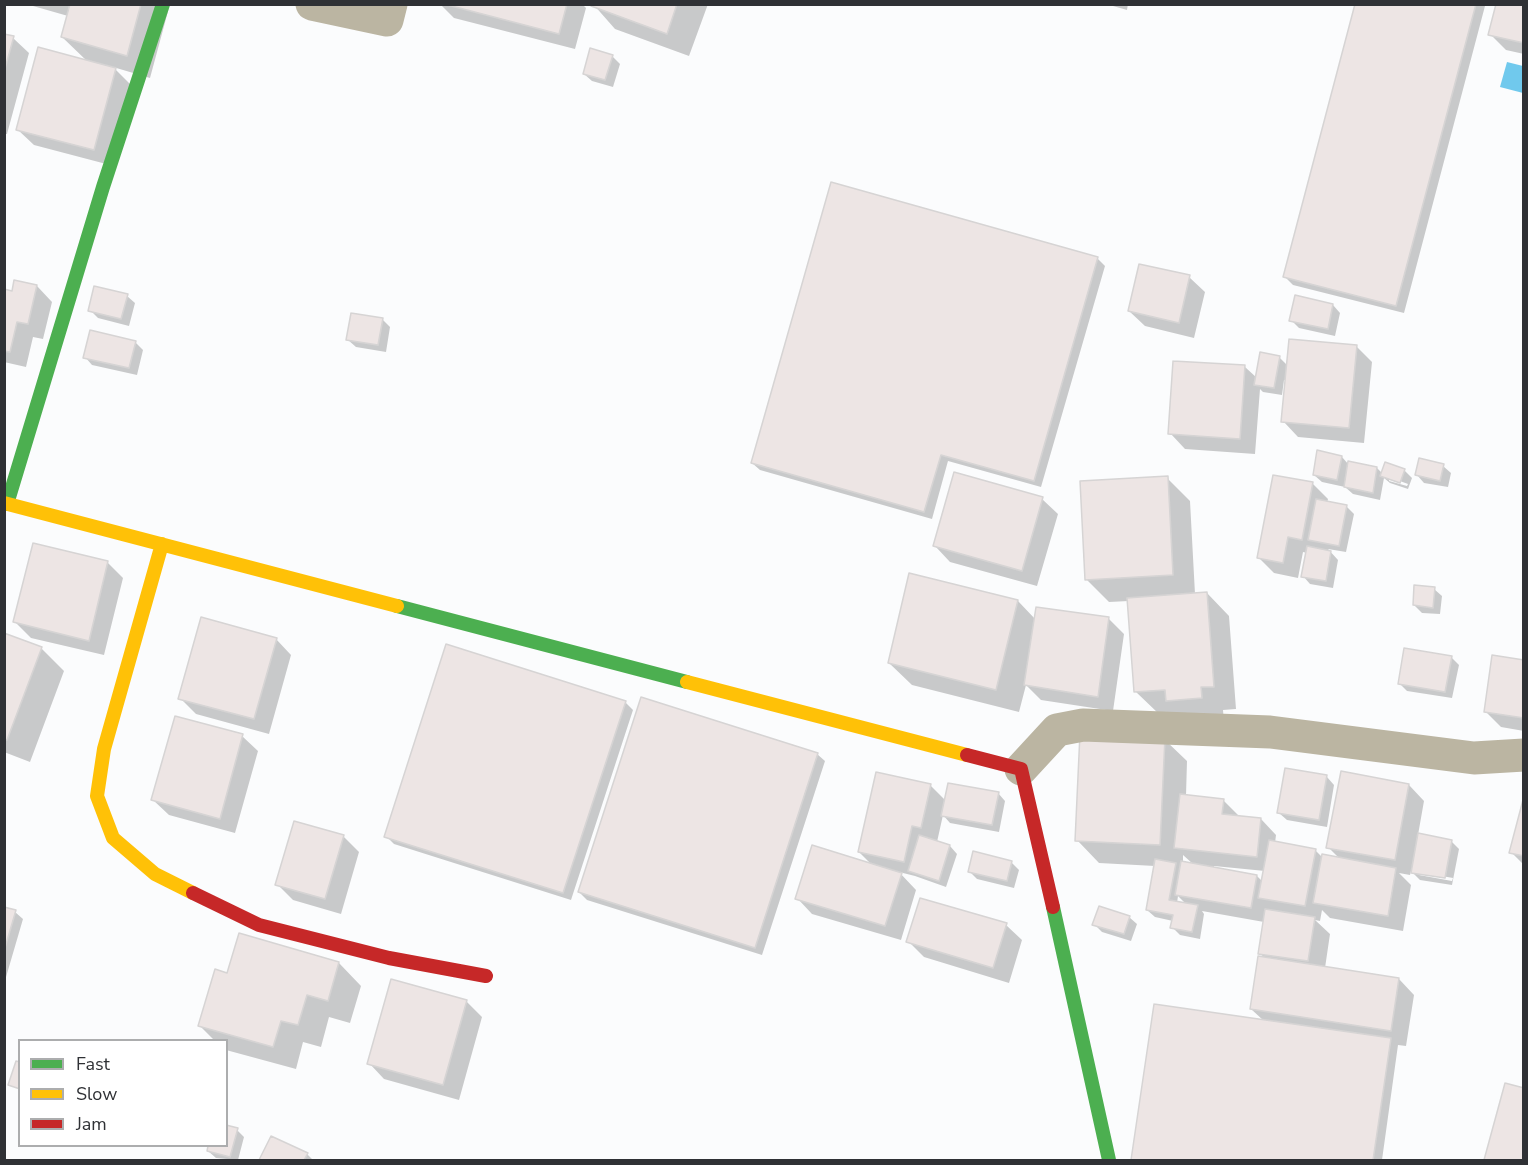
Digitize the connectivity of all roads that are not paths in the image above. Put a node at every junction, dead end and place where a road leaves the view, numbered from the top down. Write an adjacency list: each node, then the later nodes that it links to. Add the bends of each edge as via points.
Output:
1 (163, 4): 4 (street)
2 (312, 4): 3 (street, via 387,20)
3 (392, 4)
4 (6, 503): 5 (street)
5 (162, 544): 7 (street); 8 (street, via 104,749 97,796 113,838 155,874 259,925 389,958)
6 (1524, 756): 7 (street, via 1474,758 1270,732 1083,725 1057,730)
7 (1021, 769): 9 (street)
8 (486, 976)
9 (1109, 1161)

